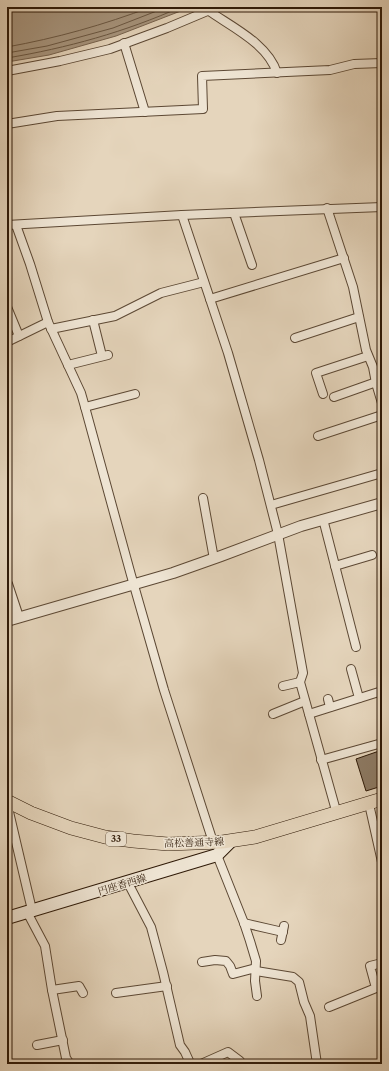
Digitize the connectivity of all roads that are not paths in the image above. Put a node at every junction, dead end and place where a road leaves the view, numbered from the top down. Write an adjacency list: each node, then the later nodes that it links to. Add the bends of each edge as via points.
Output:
1 (217, 7): 2 (street)
2 (209, 11): 3 (street); 6 (street, via 262,47 274,63)
3 (124, 43): 5 (street, via 102,51); 7 (street)
4 (382, 62): 6 (street, via 354,64 330,70)
5 (7, 72)
6 (277, 73): 7 (street, via 202,76 203,109)
7 (146, 112): 8 (street, via 57,116)
8 (7, 124)
9 (382, 207): 10 (street)
10 (327, 208): 11 (street); 15 (street)
11 (234, 213): 12 (street); 16 (street)
12 (182, 215): 14 (street); 17 (street)
13 (7, 225): 14 (street)
14 (16, 225): 22 (street)
15 (344, 258): 18 (street); 20 (street)
16 (252, 265)
17 (204, 282): 18 (street); 21 (street, via 161,293 115,316)
18 (210, 299): 39 (street, via 228,353)
19 (7, 307): 23 (street)
20 (359, 317): 24 (street); 26 (street)
21 (92, 320): 22 (street); 27 (street, via 105,355)
22 (50, 325): 23 (street); 27 (street)
23 (19, 336): 25 (street)
24 (295, 338)
25 (7, 342)
26 (368, 356): 28 (street); 30 (street, via 316,372)
27 (68, 365): 33 (street)
28 (379, 382): 31 (street); 32 (street)
29 (135, 394): 33 (street)
30 (323, 394)
31 (334, 397)
32 (382, 403)
33 (85, 406): 46 (street)
34 (382, 415): 35 (street)
35 (318, 436)
36 (382, 473): 39 (street)
37 (203, 498): 43 (street)
38 (382, 503): 40 (street)
39 (271, 506): 41 (street)
40 (324, 519): 41 (street); 44 (street)
41 (278, 534): 43 (street); 51 (street, via 303,673)
42 (372, 555): 44 (street)
43 (214, 559): 46 (street)
44 (336, 566): 49 (street)
45 (7, 584): 47 (street)
46 (134, 584): 47 (street); 65 (street)
47 (18, 617): 48 (street)
48 (7, 620)
49 (356, 647)
50 (350, 670): 54 (street)
51 (300, 682): 52 (street); 55 (street)
52 (283, 686)
53 (382, 691): 54 (street)
54 (359, 698): 57 (street, via 329,703)
55 (305, 701): 56 (street); 57 (street)
56 (273, 714)
57 (309, 714): 59 (street)
58 (382, 743): 59 (street)
59 (321, 760): 63 (street)
60 (382, 800): 62 (main road, 高松善通寺線 / 33)
61 (8, 802): 65 (main road, 高松善通寺線 / 33, via 71,828 105,837 168,844); 69 (street)
62 (369, 804): 63 (main road, 高松善通寺線 / 33); 67 (street)
63 (337, 814): 64 (main road, 高松善通寺線 / 33, via 255,837)
64 (231, 841): 65 (main road, 高松善通寺線 / 33); 66 (main road, 円座香西線)
65 (212, 842)
66 (217, 855): 68 (main road, 円座香西線); 71 (street)
67 (382, 862)
68 (128, 883): 69 (main road, 円座香西線); 76 (street, via 151,927)
69 (29, 911): 70 (main road, 円座香西線); 77 (street, via 45,946)
70 (7, 918)
71 (244, 923): 72 (street); 75 (street, via 256,961)
72 (283, 933)
73 (202, 962): 75 (street, via 226,961 232,974 252,969)
74 (382, 963): 81 (street, via 370,966 376,988)
75 (256, 972): 80 (street); 89 (street, via 293,977 299,982 310,1016)
76 (166, 986): 79 (street); 87 (street, via 180,1045)
77 (52, 990): 78 (street, via 78,986); 82 (street)
78 (83, 993)
79 (116, 993)
80 (257, 996)
81 (329, 1006)
82 (63, 1040): 83 (street); 85 (street, via 66,1058)
83 (37, 1045)
84 (240, 1061): 88 (street, via 228,1052)
85 (70, 1064)
86 (186, 1064): 87 (street)
87 (190, 1064)
88 (201, 1064)
89 (318, 1064)

